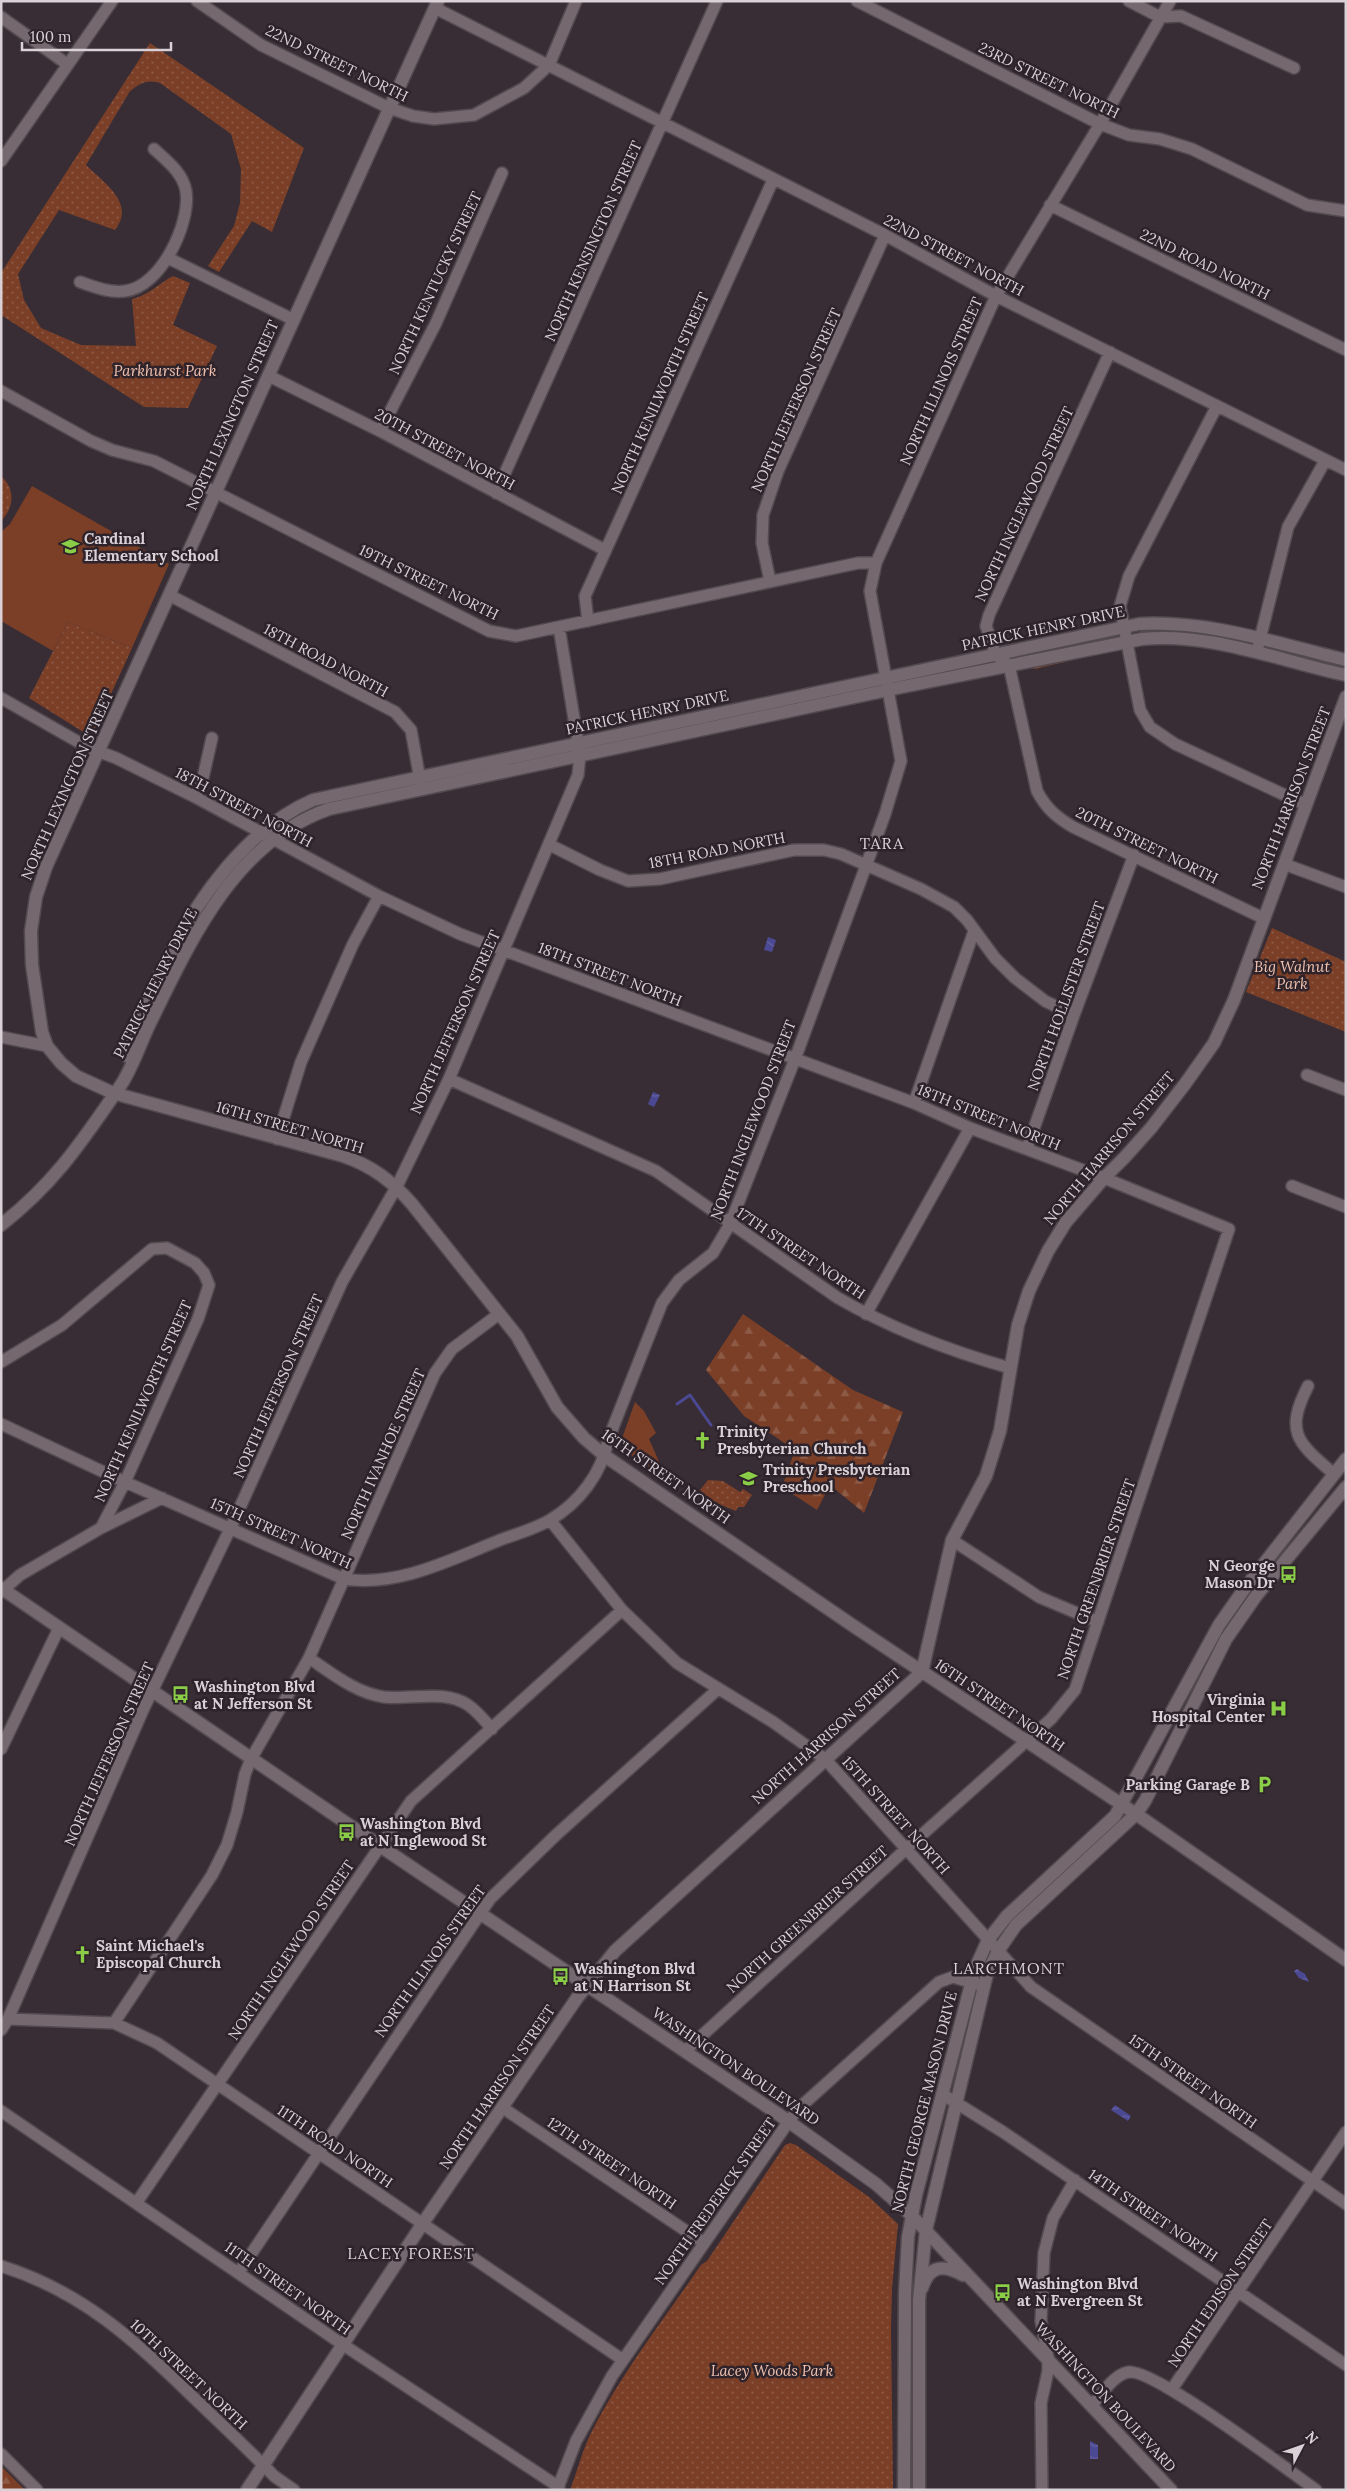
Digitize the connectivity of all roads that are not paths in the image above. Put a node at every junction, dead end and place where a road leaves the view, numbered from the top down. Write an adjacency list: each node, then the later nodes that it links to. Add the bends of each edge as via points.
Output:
1 (112, 1): 11 (street)
2 (197, 1): 14 (street, 22ND STREET NORTH, via 261,44)
3 (576, 1): 12 (street)
4 (717, 1): 15 (street, NORTH KENSINGTON STREET)
5 (857, 1): 16 (street, 23RD STREET NORTH)
6 (1129, 1): 9 (street)
7 (1170, 1): 9 (street, NORTH ILLINOIS STREET)
8 (436, 5): 12 (street, 22ND STREET NORTH); 14 (street, NORTH LEXINGTON STREET)
9 (1160, 17): 13 (street, via 1180,16); 16 (street, NORTH ILLINOIS STREET)
10 (1, 18): 11 (street)
11 (66, 64): 18 (street)
12 (549, 65): 14 (street, 22ND STREET NORTH, via 524,88 474,115 434,119); 15 (street, 22ND STREET NORTH)
13 (1294, 68)
14 (389, 108): 27 (street, NORTH LEXINGTON STREET)
15 (662, 123): 20 (street, 22ND STREET NORTH); 37 (street, NORTH KENSINGTON STREET)
16 (1100, 124): 21 (street, NORTH ILLINOIS STREET); 22 (street, 23RD STREET NORTH, via 1129,135 1160,138 1192,149 1307,205)
17 (154, 149): 24 (street, via 177,170 186,190 186,213)
18 (1, 161)
19 (502, 174): 33 (street, NORTH KENTUCKY STREET, via 436,323)
20 (773, 180): 23 (street, 22ND STREET NORTH); 38 (street, NORTH KENILWORTH STREET)
21 (1050, 205): 26 (street, NORTH ILLINOIS STREET); 28 (street, 22ND ROAD NORTH)
22 (1346, 211)
23 (885, 235): 26 (street, 22ND STREET NORTH); 40 (street, NORTH JEFFERSON STREET, via 778,471 763,515 762,543)
24 (168, 258): 25 (street, via 150,280 127,291 109,291); 27 (street)
25 (80, 282)
26 (996, 296): 29 (street, 22ND STREET NORTH); 39 (street, NORTH ILLINOIS STREET)
27 (294, 320): 30 (street, NORTH LEXINGTON STREET)
28 (1346, 350)
29 (1110, 352): 32 (street, 22ND STREET NORTH); 48 (street, NORTH INGLEWOOD STREET, via 989,615 986,626)
30 (269, 376): 33 (street, 20TH STREET NORTH); 36 (street, NORTH LEXINGTON STREET)
31 (1, 391): 36 (street, 19TH STREET NORTH, via 91,441 112,450 154,460)
32 (1217, 406): 34 (street, 22ND STREET NORTH); 44 (street, via 1129,576 1120,606)
33 (380, 431): 37 (street, 20TH STREET NORTH)
34 (1325, 461): 35 (street, 22ND STREET NORTH); 45 (street, via 1288,527)
35 (1346, 470)
36 (216, 491): 41 (street, NORTH LEXINGTON STREET); 43 (street, 19TH STREET NORTH, via 489,631 516,636)
37 (496, 493): 38 (street, 20TH STREET NORTH)
38 (605, 550): 42 (street, NORTH KENILWORTH STREET, via 585,596)
39 (876, 563): 40 (street, 19TH STREET NORTH, via 858,563); 52 (street, NORTH ILLINOIS STREET, via 870,591)
40 (770, 582): 42 (street, 19TH STREET NORTH)
41 (169, 595): 57 (street, NORTH LEXINGTON STREET); 58 (street, 18TH ROAD NORTH, via 395,712 411,730)
42 (588, 621): 43 (street, 19TH STREET NORTH)
43 (559, 627): 56 (street)
44 (1124, 627): 45 (street, PATRICK HENRY DRIVE, via 1181,623); 46 (street); 48 (street, PATRICK HENRY DRIVE)
45 (1260, 639): 47 (street); 49 (street, PATRICK HENRY DRIVE)
46 (1127, 641): 47 (street, PATRICK HENRY DRIVE, via 1180,638); 50 (street, PATRICK HENRY DRIVE); 60 (street, via 1140,710 1150,727 1175,744)
47 (1256, 654): 51 (street, PATRICK HENRY DRIVE)
48 (996, 655): 50 (street); 52 (street, PATRICK HENRY DRIVE)
49 (1346, 660)
50 (1009, 665): 52 (street, PATRICK HENRY DRIVE); 63 (street, 20TH STREET NORTH, via 1036,791 1044,804 1055,816 1073,827)
51 (1346, 675)
52 (886, 684): 56 (street, PATRICK HENRY DRIVE); 64 (street, NORTH INGLEWOOD STREET, via 901,761)
53 (1346, 697): 60 (street, NORTH HARRISON STREET)
54 (1, 698): 57 (street, 18TH STREET NORTH)
55 (212, 738): 59 (street, via 202,782)
56 (579, 749): 58 (street, PATRICK HENRY DRIVE); 62 (street, NORTH JEFFERSON STREET, via 578,775)
57 (98, 751): 59 (street, 18TH STREET NORTH); 73 (street, NORTH LEXINGTON STREET, via 46,867 36,897 31,931 32,965 38,1019)
58 (420, 783): 61 (street, PATRICK HENRY DRIVE, via 329,809)
59 (195, 797): 61 (street, 18TH STREET NORTH)
60 (1304, 804): 65 (street, NORTH HARRISON STREET)
61 (266, 836): 67 (street, 18TH STREET NORTH); 78 (street, PATRICK HENRY DRIVE, via 200,925 121,1084)
62 (550, 845): 64 (street, 18TH ROAD NORTH, via 628,880 660,879 794,850 824,850); 70 (street, NORTH JEFFERSON STREET)
63 (1134, 855): 68 (street, 20TH STREET NORTH); 71 (street, NORTH HOLLISTER STREET)
64 (866, 864): 69 (street, via 954,907); 74 (street, NORTH INGLEWOOD STREET)
65 (1284, 864): 66 (street); 68 (street, NORTH HARRISON STREET)
66 (1346, 887)
67 (379, 896): 70 (street, 18TH STREET NORTH, via 460,934); 81 (street, via 353,944 301,1062)
68 (1263, 918): 83 (street, NORTH HARRISON STREET, via 1234,1000 1214,1043 1151,1128)
69 (974, 931): 71 (street, via 1016,978 1045,1001); 79 (street)
70 (504, 950): 74 (street, 18TH STREET NORTH); 76 (street, NORTH JEFFERSON STREET)
71 (1074, 1015): 82 (street, NORTH HOLLISTER STREET)
72 (1, 1037): 73 (street)
73 (47, 1046): 78 (street, 16TH STREET NORTH, via 76,1076)
74 (795, 1059): 79 (street, 18TH STREET NORTH); 87 (street, NORTH INGLEWOOD STREET)
75 (1307, 1075): 77 (street)
76 (449, 1079): 84 (street, NORTH JEFFERSON STREET); 87 (street, 17TH STREET NORTH, via 656,1171)
77 (1346, 1090)
78 (113, 1093): 81 (street, 16TH STREET NORTH); 88 (street, PATRICK HENRY DRIVE, via 70,1159 40,1192)
79 (914, 1103): 80 (street, 18TH STREET NORTH)
80 (970, 1128): 82 (street, 18TH STREET NORTH); 91 (street)
81 (277, 1139): 84 (street, 16TH STREET NORTH, via 358,1162)
82 (1027, 1148): 83 (street, 18TH STREET NORTH)
83 (1104, 1178): 89 (street, 18TH STREET NORTH); 93 (street, NORTH HARRISON STREET, via 1066,1222 1028,1291)
84 (397, 1186): 90 (street, 16TH STREET NORTH); 103 (street, NORTH JEFFERSON STREET, via 342,1282)
85 (1292, 1186): 86 (street)
86 (1346, 1206)
87 (730, 1224): 91 (street, 17TH STREET NORTH); 96 (street, NORTH INGLEWOOD STREET, via 713,1253 679,1280 662,1303 608,1440)
88 (1, 1225)
89 (1229, 1229): 109 (street, NORTH GREENBRIER STREET)
90 (499, 1314): 96 (street, 16TH STREET NORTH, via 517,1336 557,1407); 106 (street, NORTH IVANHOE STREET, via 452,1349 434,1373)
91 (866, 1314): 93 (street, 17TH STREET NORTH, via 927,1340)
92 (1, 1362): 99 (street, NORTH KENILWORTH STREET, via 62,1326 152,1249 167,1248 195,1263 209,1285 198,1319)
93 (1010, 1368): 105 (street, NORTH HARRISON STREET, via 1000,1431 986,1476)
94 (1308, 1386): 98 (street, via 1296,1414 1295,1427 1307,1450)
95 (1, 1424): 99 (street, 15TH STREET NORTH)
96 (605, 1456): 102 (street, NORTH INGLEWOOD STREET, via 589,1485); 112 (street, 16TH STREET NORTH)
97 (1346, 1459): 98 (street, NORTH GEORGE MASON DRIVE)
98 (1334, 1474): 120 (street, NORTH GEORGE MASON DRIVE, via 1219,1625)
99 (125, 1482): 101 (street, 15TH STREET NORTH); 104 (street, NORTH KENILWORTH STREET)
100 (1346, 1487): 121 (street, NORTH GEORGE MASON DRIVE, via 1256,1596 1226,1639)
101 (162, 1498): 103 (street, 15TH STREET NORTH); 104 (street, NORTH KENILWORTH STREET)
102 (550, 1520): 106 (street, 15TH STREET NORTH, via 406,1575 359,1581); 108 (street, 15TH STREET NORTH)
103 (231, 1527): 106 (street, 15TH STREET NORTH); 114 (street, NORTH JEFFERSON STREET)
104 (101, 1528): 107 (street, NORTH KENILWORTH STREET, via 20,1575)
105 (952, 1540): 109 (street, via 1039,1597); 112 (street, NORTH HARRISON STREET)
106 (344, 1579): 111 (street, NORTH IVANHOE STREET)
107 (2, 1590): 110 (street, WASHINGTON BOULEVARD)
108 (622, 1610): 113 (street, 15TH STREET NORTH, via 677,1663); 115 (street, NORTH INGLEWOOD STREET)
109 (1098, 1622): 116 (street, NORTH GREENBRIER STREET, via 1075,1690)
110 (60, 1628): 114 (street, WASHINGTON BOULEVARD); 117 (street)
111 (310, 1658): 115 (street, via 362,1691 384,1697 444,1696 467,1704); 118 (street, NORTH IVANHOE STREET)
112 (922, 1672): 116 (street, 16TH STREET NORTH); 119 (street, NORTH HARRISON STREET)
113 (718, 1689): 119 (street, 15TH STREET NORTH, via 774,1722); 124 (street, NORTH ILLINOIS STREET, via 497,1890)
114 (152, 1692): 118 (street, WASHINGTON BOULEVARD); 130 (street, NORTH JEFFERSON STREET)
115 (492, 1729): 122 (street, NORTH INGLEWOOD STREET, via 411,1801)
116 (1026, 1742): 120 (street, 16TH STREET NORTH); 123 (street, NORTH GREENBRIER STREET)
117 (1, 1748)
118 (251, 1759): 122 (street, WASHINGTON BOULEVARD); 131 (street, NORTH IVANHOE STREET, via 227,1845 212,1875)
119 (825, 1759): 123 (street, 15TH STREET NORTH); 129 (street, NORTH HARRISON STREET, via 615,1951)
120 (1122, 1805): 121 (street, 16TH STREET NORTH); 125 (street, NORTH GEORGE MASON DRIVE, via 1107,1824 1011,1912)
121 (1136, 1814): 126 (street, NORTH GEORGE MASON DRIVE, via 1026,1915); 127 (street, 16TH STREET NORTH)
122 (380, 1846): 124 (street, WASHINGTON BOULEVARD); 134 (street, NORTH INGLEWOOD STREET)
123 (906, 1849): 125 (street, 15TH STREET NORTH); 133 (street, NORTH GREENBRIER STREET)
124 (480, 1912): 129 (street, WASHINGTON BOULEVARD); 141 (street, NORTH ILLINOIS STREET)
125 (988, 1940): 126 (street, 15TH STREET NORTH); 128 (street, NORTH GEORGE MASON DRIVE)
126 (998, 1951): 128 (street, NORTH GEORGE MASON DRIVE); 143 (street, 15TH STREET NORTH, via 1031,1987)
127 (1346, 1960)
128 (978, 1984): 135 (street, NORTH GEORGE MASON DRIVE); 136 (street, NORTH GEORGE MASON DRIVE); 139 (street, NORTH FREDERICK STREET, via 953,1977 939,1982)
129 (587, 1985): 133 (street, WASHINGTON BOULEVARD); 137 (street, NORTH HARRISON STREET)
130 (8, 2019): 131 (street, 11TH ROAD NORTH); 132 (street, NORTH JEFFERSON STREET)
131 (114, 2023): 134 (street, 11TH ROAD NORTH, via 157,2043)
132 (1, 2030)
133 (686, 2051): 139 (street, WASHINGTON BOULEVARD)
134 (218, 2083): 141 (street, 11TH ROAD NORTH); 144 (street, NORTH INGLEWOOD STREET)
135 (942, 2094): 136 (street, 14TH STREET NORTH); 146 (street, NORTH GEORGE MASON DRIVE)
136 (955, 2100): 142 (street, 14TH STREET NORTH); 148 (street, NORTH GEORGE MASON DRIVE)
137 (503, 2108): 147 (street, NORTH HARRISON STREET); 149 (street, 12TH STREET NORTH)
138 (1, 2111): 144 (street, 11TH STREET NORTH)
139 (788, 2121): 146 (street, WASHINGTON BOULEVARD, via 876,2184); 149 (street, NORTH FREDERICK STREET)
140 (1346, 2132): 143 (street, NORTH EDISON STREET)
141 (318, 2152): 147 (street, 11TH ROAD NORTH); 151 (street, NORTH ILLINOIS STREET)
142 (1075, 2180): 153 (street, 14TH STREET NORTH); 156 (street, via 1053,2218 1044,2253 1041,2321)
143 (1314, 2182): 145 (street, 15TH STREET NORTH); 153 (street, NORTH EDISON STREET)
144 (137, 2202): 151 (street, 11TH STREET NORTH)
145 (1346, 2204)
146 (911, 2215): 148 (street, WASHINGTON BOULEVARD); 167 (street, NORTH GEORGE MASON DRIVE, via 906,2252)
147 (423, 2223): 155 (street, NORTH HARRISON STREET); 157 (street, 11TH ROAD NORTH)
148 (926, 2230): 152 (street, WASHINGTON BOULEVARD); 154 (street, NORTH GEORGE MASON DRIVE)
149 (704, 2244): 157 (street, NORTH FREDERICK STREET)
150 (1, 2266): 162 (street, 10TH STREET NORTH, via 59,2288 113,2323 146,2350)
151 (239, 2272): 155 (street, 11TH STREET NORTH)
152 (978, 2286): 154 (street, via 950,2268 940,2268 925,2279); 156 (street, WASHINGTON BOULEVARD)
153 (1239, 2291): 158 (street, 14TH STREET NORTH); 159 (street, NORTH EDISON STREET)
154 (919, 2300): 168 (street, NORTH GEORGE MASON DRIVE)
155 (342, 2344): 162 (street, NORTH HARRISON STREET); 163 (street, 11TH STREET NORTH)
156 (1048, 2358): 160 (street, WASHINGTON BOULEVARD); 169 (street, via 1041,2403)
157 (623, 2360): 163 (street, NORTH FREDERICK STREET, via 576,2441)
158 (1346, 2365)
159 (1172, 2389): 160 (street, NORTH EDISON STREET, via 1145,2375 1129,2372 1117,2378); 171 (street)
160 (1092, 2404): 170 (street, WASHINGTON BOULEVARD)
161 (1, 2454): 164 (street)
162 (263, 2465): 165 (street, NORTH HARRISON STREET); 166 (street, 10TH STREET NORTH)
163 (558, 2488)
164 (37, 2490)
165 (247, 2490)
166 (294, 2490)
167 (904, 2490)
168 (919, 2490)
169 (1042, 2490)
170 (1171, 2490)
171 (1316, 2490)

